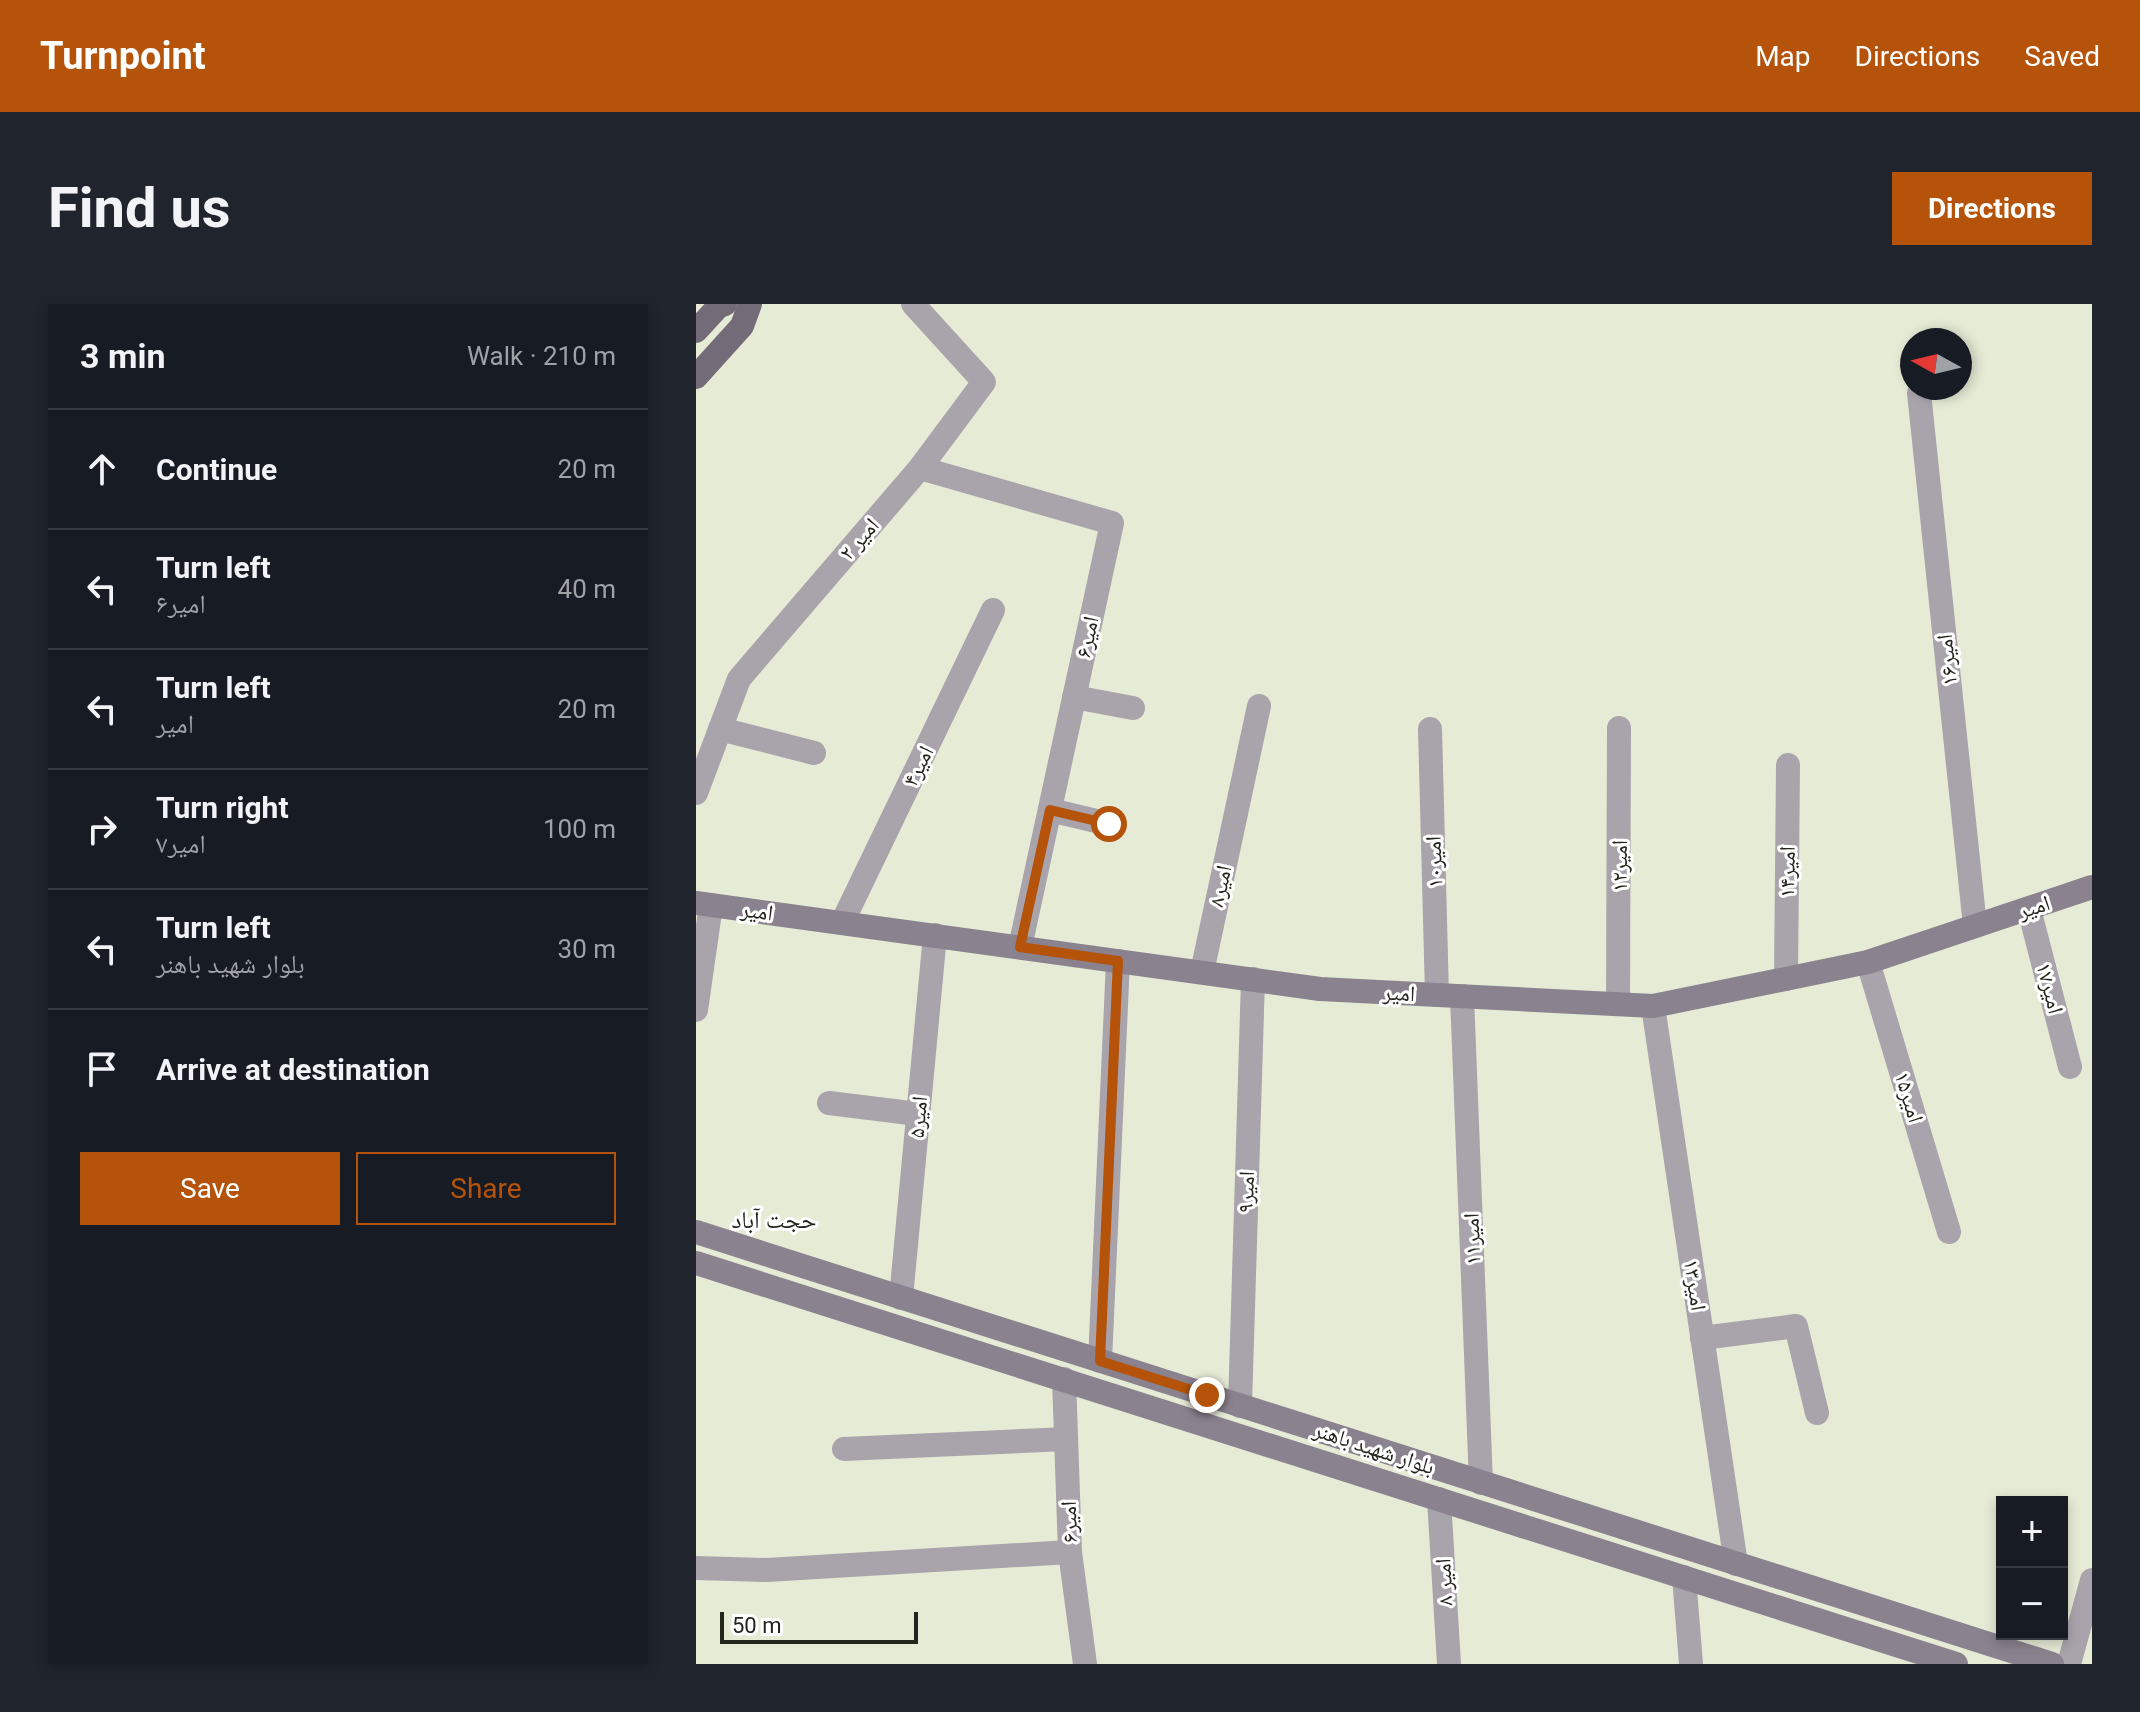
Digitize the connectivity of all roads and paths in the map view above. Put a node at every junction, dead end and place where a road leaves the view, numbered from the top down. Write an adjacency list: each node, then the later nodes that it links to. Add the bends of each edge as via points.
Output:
1 (913, 304): 7 (street, امیر ۲, via 984,382)
2 (722, 305): 4 (main road)
3 (746, 315): 5 (main road)
4 (696, 331)
5 (696, 377)
6 (1920, 400): 24 (street, امیر۱۶)
7 (920, 468): 9 (street, امیر۶, via 1112,523); 13 (street, امیر ۲, via 739,679)
8 (993, 610): 23 (street, امیر۴)
9 (1074, 697): 11 (street); 18 (street, امیر۶)
10 (1259, 706): 29 (street, امیر۸)
11 (1133, 708)
12 (1619, 728): 34 (street, امیر۱۲)
13 (720, 729): 15 (street); 17 (street, امیر ۲)
14 (1430, 729): 32 (street, امیر۱۰)
15 (814, 753)
16 (1788, 765): 31 (street, امیر۱۴)
17 (696, 793)
18 (1050, 810): 19 (street); 26 (street, امیر۶)
19 (1109, 824)
20 (2092, 887): 22 (main road, امیر)
21 (704, 904): 23 (main road, امیر); 36 (street)
22 (2029, 909): 24 (main road, امیر); 37 (street, امیر۱۷)
23 (842, 923): 25 (main road, امیر)
24 (1975, 926): 28 (main road, امیر)
25 (935, 935): 26 (main road, امیر); 39 (street, امیر۵)
26 (1020, 947): 27 (main road, امیر)
27 (1118, 961): 29 (main road, امیر); 45 (street)
28 (1868, 962): 31 (main road, امیر); 41 (street, امیر۱۵)
29 (1202, 972): 30 (main road, امیر)
30 (1253, 979): 32 (main road, امیر, via 1320,989); 47 (street, امیر۹)
31 (1786, 979): 35 (main road, امیر)
32 (1437, 995): 33 (main road, امیر)
33 (1462, 996): 34 (main road, امیر); 51 (street, امیر۱۱)
34 (1618, 1004): 35 (main road, امیر)
35 (1653, 1006): 44 (street, امیر۱۳)
36 (696, 1010)
37 (2070, 1067)
38 (829, 1103): 39 (street)
39 (918, 1114): 43 (street, امیر۵)
40 (696, 1232): 43 (main road, بلوار شهید باهنر)
41 (1949, 1232)
42 (696, 1263): 46 (main road, بلوار شهید باهنر)
43 (901, 1298): 45 (main road, بلوار شهید باهنر)
44 (1702, 1338): 48 (street, via 1796,1326); 54 (street, امیر۱۳)
45 (1100, 1361): 47 (main road, بلوار شهید باهنر)
46 (1064, 1379): 49 (street, امیر۶); 52 (main road, بلوار شهید باهنر)
47 (1240, 1406): 51 (main road, بلوار شهید باهنر)
48 (1817, 1413)
49 (1066, 1439): 50 (street); 53 (street, امیر۶)
50 (844, 1449)
51 (1481, 1483): 54 (main road, بلوار شهید باهنر)
52 (1439, 1499): 56 (main road, بلوار شهید باهنر); 59 (street, امیر ۸)
53 (1070, 1552): 55 (street, via 767,1570); 58 (street, امیر۶)
54 (1736, 1564): 62 (main road, بلوار شهید باهنر)
55 (696, 1568)
56 (1684, 1577): 60 (street); 61 (main road, بلوار شهید باهنر)
57 (2092, 1580): 63 (street)
58 (1085, 1664)
59 (1449, 1664)
60 (1691, 1664)
61 (1956, 1664)
62 (2052, 1664)
63 (2069, 1664)

